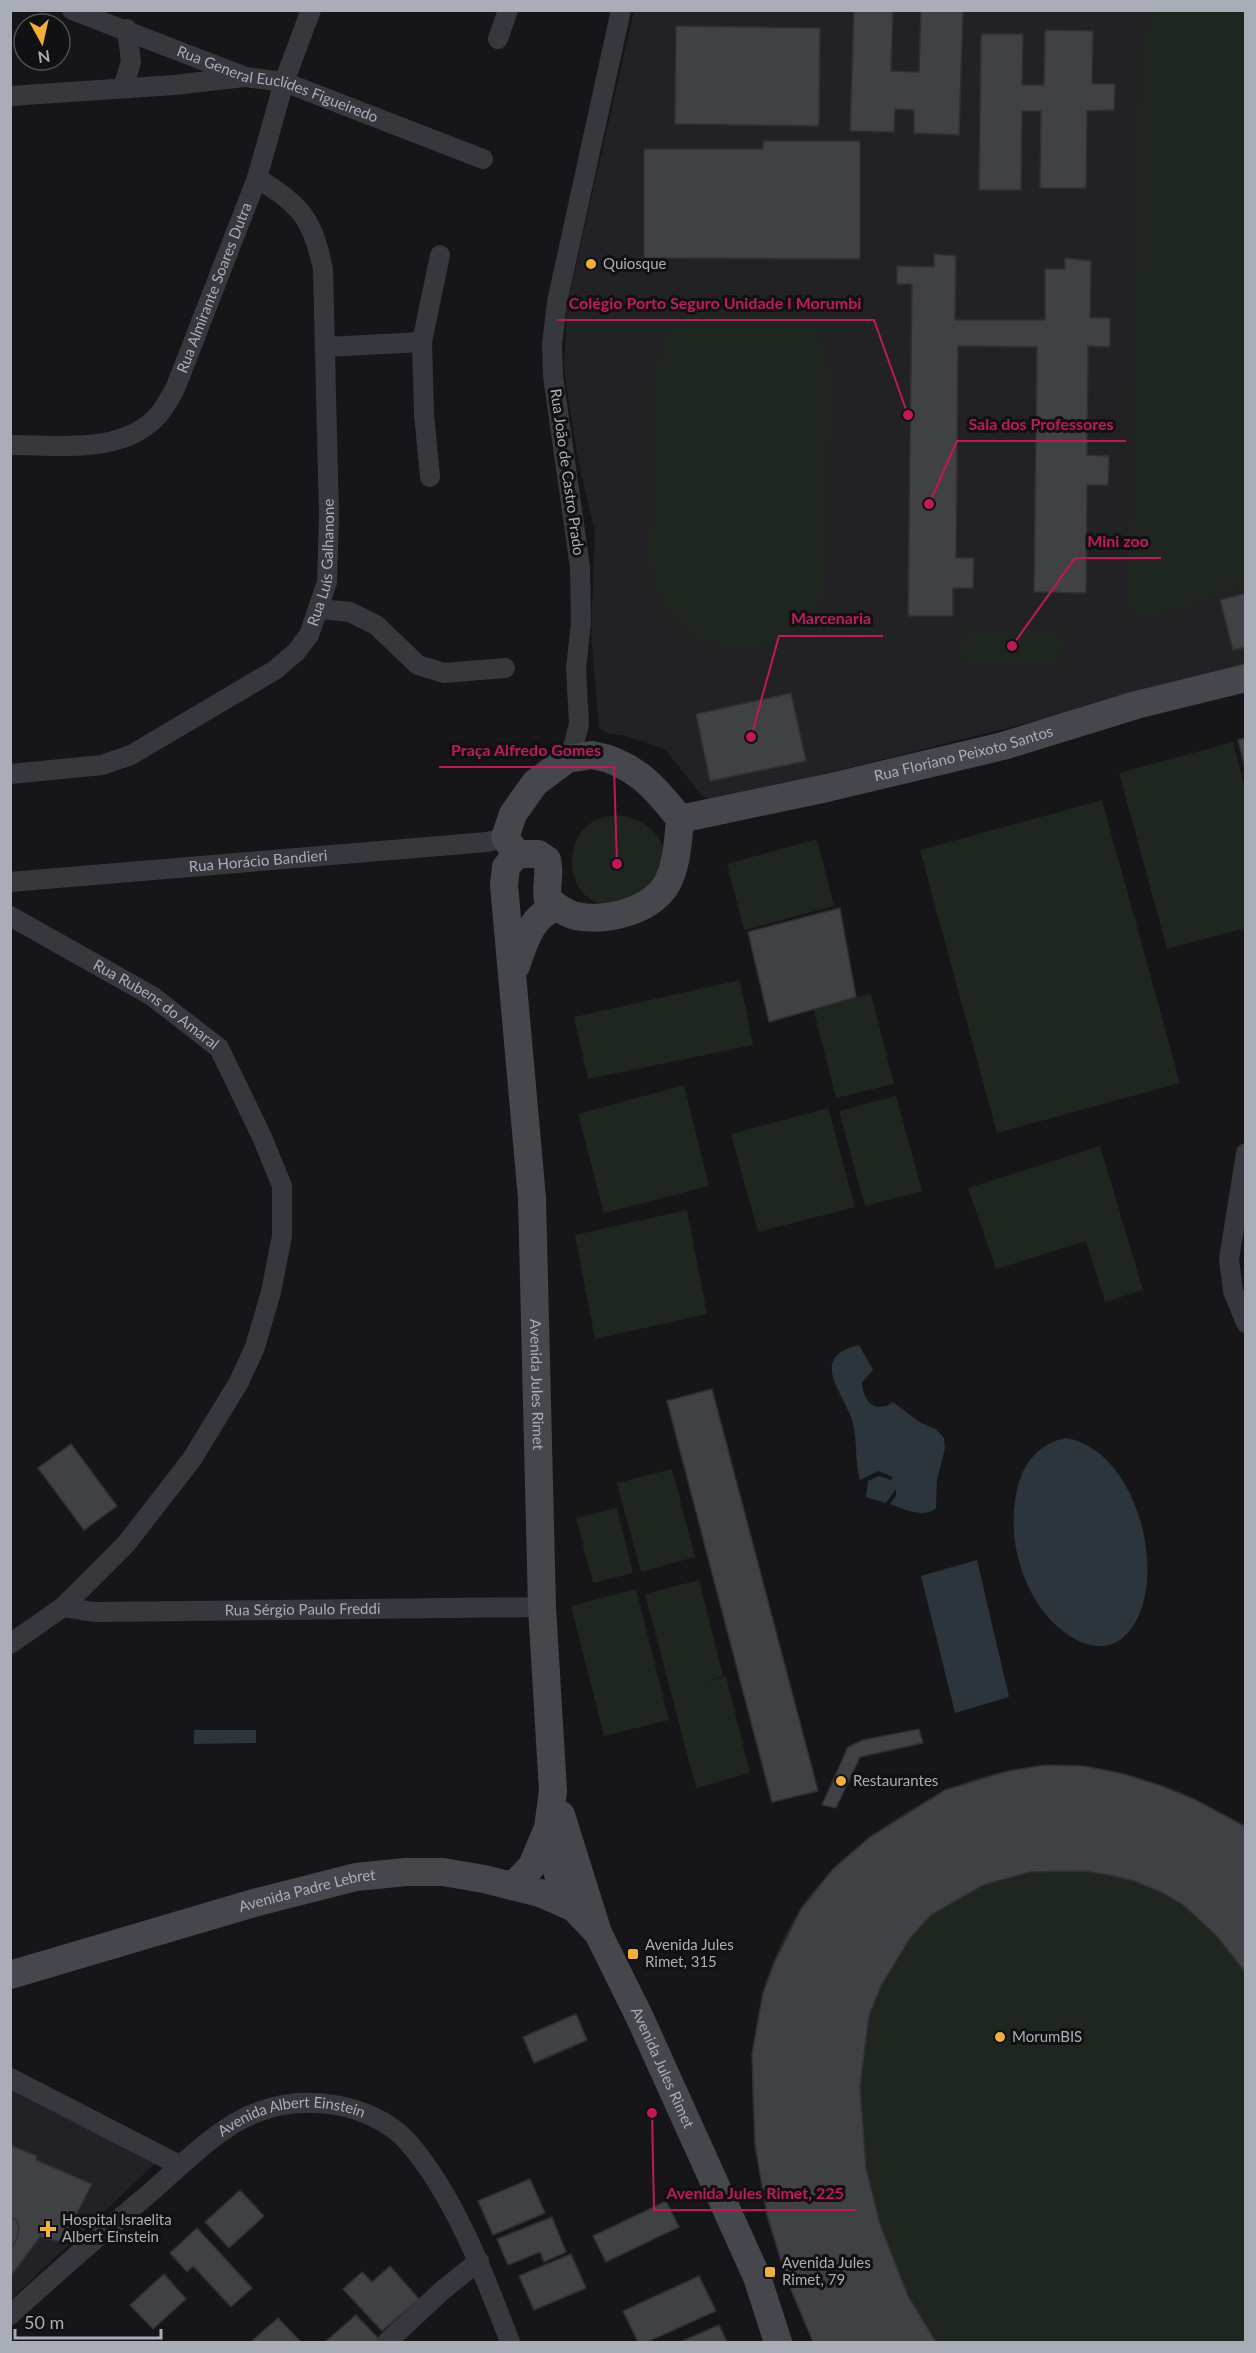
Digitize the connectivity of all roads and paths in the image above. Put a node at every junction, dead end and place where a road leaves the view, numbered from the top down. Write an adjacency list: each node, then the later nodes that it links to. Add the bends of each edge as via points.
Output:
1 (72, 10): 5 (street, Rua General Euclides Figueiredo)
2 (311, 10): 8 (street, Rua Almirante Soares Dutra)
3 (508, 10): 6 (street)
4 (621, 10): 21 (street, Rua João de Castro Prado, via 564,269 552,344 557,419 577,528 580,567 581,622 576,669 579,724)
5 (127, 29): 7 (street, Rua General Euclides Figueiredo); 9 (street, via 132,62)
6 (498, 39)
7 (246, 77): 8 (street, Rua General Euclides Figueiredo); 9 (street)
8 (284, 82): 11 (street, Rua General Euclides Figueiredo); 12 (street, Rua Almirante Soares Dutra)
9 (123, 88): 10 (street)
10 (10, 96)
11 (483, 159)
12 (257, 178): 15 (street, Rua Luís Galhanone, via 288,198 304,215 316,238 323,269); 16 (street, Rua Almirante Soares Dutra, via 175,389 160,413 130,436 110,442)
13 (440, 255): 14 (street)
14 (422, 342): 15 (street); 17 (street)
15 (326, 347): 18 (street, Rua Luís Galhanone, via 329,516 327,582)
16 (10, 445)
17 (430, 477)
18 (320, 609): 19 (street, via 350,612 376,625 418,665 444,673); 22 (street, Rua Luís Galhanone, via 309,635 275,670 131,755 102,765)
19 (504, 668)
20 (1245, 678): 23 (street, Rua Floriano Peixoto Santos, via 1136,705 1003,746)
21 (567, 759): 23 (street, via 592,755 613,759 633,769); 24 (street, via 535,783 513,814)
22 (10, 774)
23 (680, 819): 26 (street, via 671,872 658,895 642,906 609,916 574,916)
24 (511, 846): 25 (street, Rua Horácio Bandieri, via 487,842); 26 (street, via 547,860 550,869 545,887 548,900); 28 (street, Avenida Jules Rimet, via 504,885)
25 (10, 882)
26 (557, 907): 28 (street, Avenida Jules Rimet, via 529,929)
27 (10, 916): 32 (street, Rua Rubens do Amaral, via 152,996 219,1048 282,1186 282,1236 271,1293 255,1347 238,1382 192,1460 157,1507)
28 (513, 977): 31 (street, Avenida Jules Rimet, via 532,1198)
29 (1245, 1153): 30 (street, via 1229,1259 1233,1291)
30 (1245, 1323)
31 (542, 1606): 32 (street, Rua Sérgio Paulo Freddi, via 93,1612); 34 (street, Avenida Jules Rimet)
32 (63, 1607): 33 (street, Rua Rubens do Amaral)
33 (10, 1644)
34 (553, 1791): 35 (street, Avenida Jules Rimet); 38 (street, Avenida Jules Rimet)
35 (548, 1828): 36 (street, via 532,1866); 37 (street, Avenida Jules Rimet)
36 (513, 1886): 37 (street, Avenida Padre Lebret); 39 (street, Avenida Padre Lebret, via 443,1872 356,1877)
37 (564, 1902): 38 (street, Avenida Padre Lebret, via 583,1915)
38 (598, 1933): 46 (street, Avenida Jules Rimet, via 757,2277)
39 (10, 1975)
40 (10, 2078): 41 (street)
41 (179, 2165): 42 (street, Avenida Albert Einstein, via 221,2130 265,2108 315,2102 354,2108 405,2139 429,2170); 43 (street, Avenida Albert Einstein)
42 (479, 2262): 44 (street); 45 (street, Avenida Albert Einstein)
43 (10, 2315)
44 (387, 2343)
45 (510, 2343)
46 (778, 2343)

